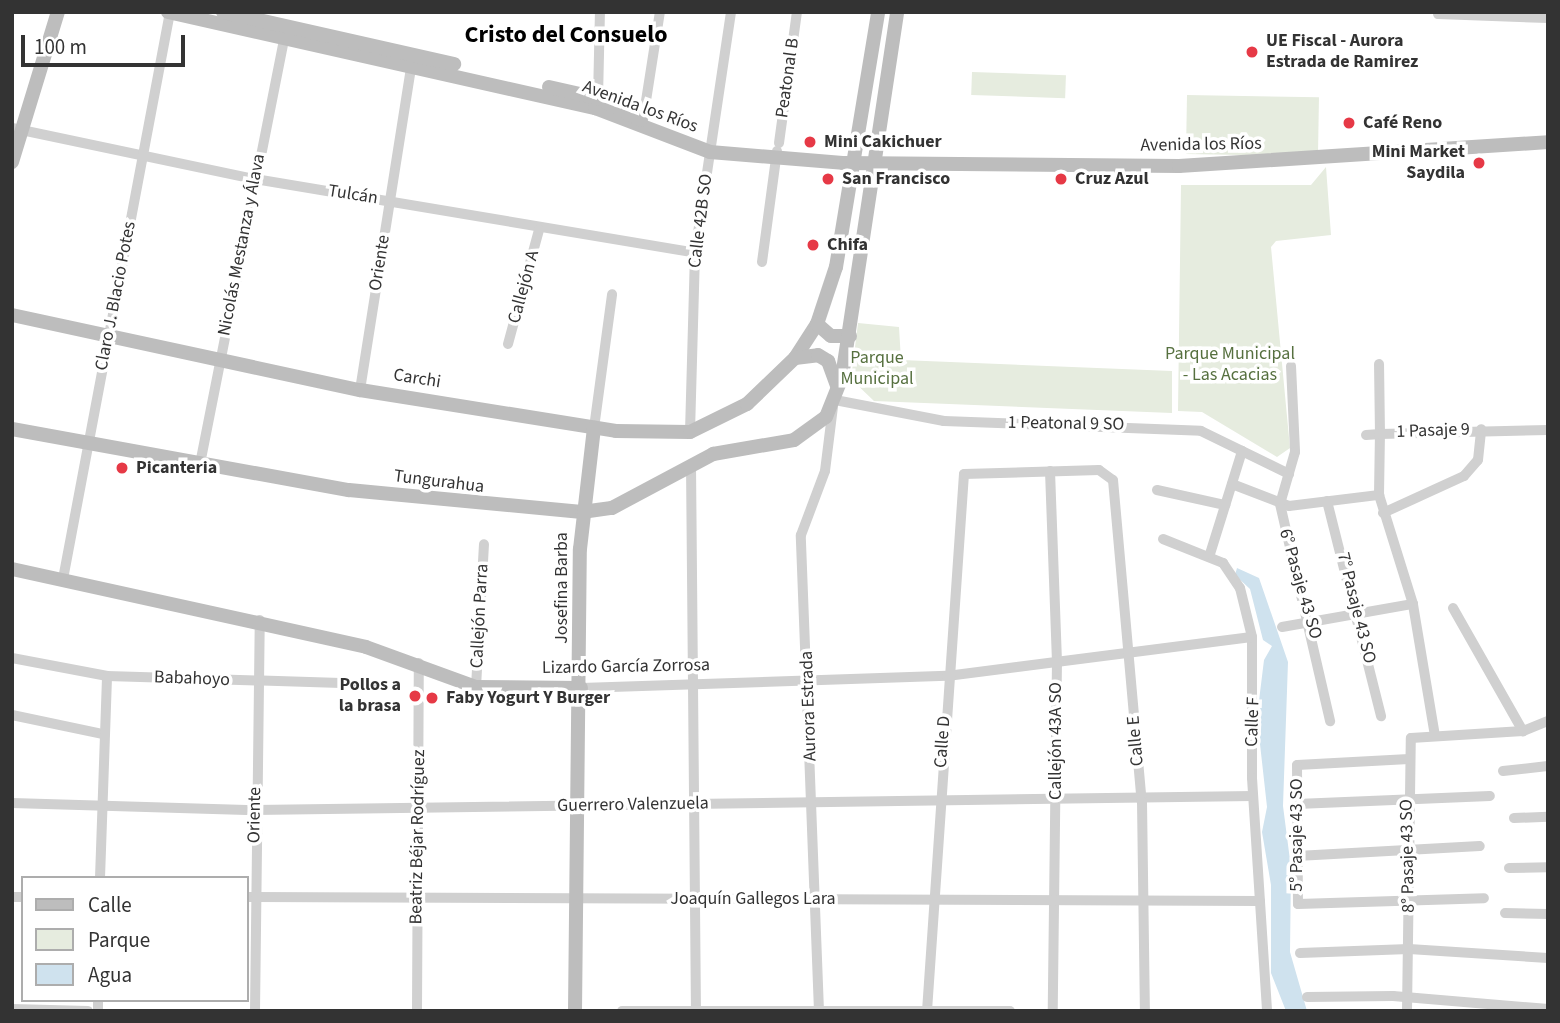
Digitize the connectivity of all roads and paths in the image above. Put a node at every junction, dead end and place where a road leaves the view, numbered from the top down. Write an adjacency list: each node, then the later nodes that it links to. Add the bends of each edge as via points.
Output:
1 (58, 12): 17 (main road)
2 (170, 12): 13 (main road, Avenida los Ríos); 21 (street, Claro J. Blacio Potes)
3 (223, 12): 13 (main road, Avenida los Ríos)
4 (600, 12): 15 (street)
5 (660, 12): 16 (street)
6 (731, 12): 19 (street, Calle 42B SO)
7 (797, 12): 20 (street, Peatonal B)
8 (878, 12): 22 (main road, Carchi)
9 (897, 12): 23 (main road)
10 (1438, 15): 11 (street)
11 (1489, 15): 12 (street)
12 (1547, 16)
13 (281, 28): 14 (main road, Avenida los Ríos); 25 (street, Nicolás Mestanza y Álava)
14 (413, 58): 15 (main road, Avenida los Ríos); 19 (main road, Avenida los Ríos, via 595,108); 26 (street, Oriente)
15 (598, 97): 16 (main road, Avenida los Ríos)
16 (643, 120): 19 (main road, Avenida los Ríos)
17 (17, 129): 21 (street, Tulcán); 24 (main road)
18 (1548, 142): 23 (main road, Avenida los Ríos, via 1192,166)
19 (710, 147): 20 (main road, Avenida los Ríos); 28 (street, Calle 42B SO)
20 (777, 150): 22 (main road, Avenida los Ríos); 29 (street, Peatonal B)
21 (143, 154): 25 (street, Tulcán); 33 (street, Claro J. Blacio Potes)
22 (854, 159): 23 (main road, Avenida los Ríos); 32 (main road, Carchi, via 836,267)
23 (875, 160): 34 (main road)
24 (12, 162)
25 (255, 179): 26 (street, Tulcán); 37 (street, Nicolás Mestanza y Álava)
26 (390, 201): 27 (street, Tulcán); 40 (street, Oriente)
27 (539, 230): 28 (street, Tulcán); 35 (street, Callejón A)
28 (695, 253): 46 (street, Calle 42B SO)
29 (762, 262)
30 (612, 294): 42 (street, Josefina Barba)
31 (12, 315): 33 (main road, Carchi)
32 (817, 324): 34 (main road, via 831,336); 36 (main road, Carchi)
33 (109, 336): 37 (main road, Carchi); 49 (street, Claro J. Blacio Potes)
34 (850, 336): 41 (main road)
35 (508, 344)
36 (795, 358): 41 (main road, via 818,355 828,361); 46 (main road, Carchi, via 747,404)
37 (220, 362): 40 (main road, Carchi); 51 (street, Nicolás Mestanza y Álava)
38 (1379, 364): 47 (street)
39 (1291, 366): 54 (street, 6° Pasaje 43 SO, via 1296,452)
40 (360, 390): 42 (main road, Carchi)
41 (835, 401): 50 (street, 1 Peatonal 9 SO, via 944,421 1176,426 1201,431); 52 (main road, Tungurahua, via 794,440); 83 (street, Aurora Estrada, via 825,471 801,535)
42 (594, 428): 46 (main road, Carchi); 61 (main road, Josefina Barba)
43 (12, 429): 49 (main road, Tungurahua)
44 (1481, 429): 45 (street, 1 Pasaje 9); 47 (street, 1 Pasaje 9); 62 (street, via 1478,460 1464,476)
45 (1548, 430)
46 (690, 432)
47 (1380, 434): 48 (street); 57 (street, 1 Pasaje 9)
48 (1366, 435)
49 (88, 444): 51 (main road, Tungurahua); 67 (street, Claro J. Blacio Potes)
50 (1242, 452): 54 (street, 1 Peatonal 9 SO); 55 (street)
51 (200, 464): 61 (main road, Tungurahua, via 349,490)
52 (691, 464): 61 (main road, Tungurahua, via 611,508); 84 (street)
53 (1050, 471): 75 (street, Calle E, via 1110,472); 77 (street, Callejón 43A SO); 80 (street, Calle D, via 964,474)
54 (1289, 474): 59 (street, 6° Pasaje 43 SO)
55 (1232, 484): 59 (street); 60 (street)
56 (1157, 490): 60 (street)
57 (1379, 495): 58 (street); 62 (street)
58 (1327, 501): 59 (street); 70 (street, 7° Pasaje 43 SO)
59 (1280, 504): 72 (street, 6° Pasaje 43 SO)
60 (1225, 506): 65 (street)
61 (582, 512): 86 (main road, Josefina Barba)
62 (1383, 513): 68 (street)
63 (1163, 539): 65 (street)
64 (484, 544): 85 (street, Callejón Parra)
65 (1210, 554): 74 (street, Calle F, via 1240,588)
66 (12, 569): 67 (main road, Lizardo García Zorrosa)
67 (63, 579): 71 (main road, Lizardo García Zorrosa)
68 (1413, 604): 70 (street); 93 (street)
69 (1453, 608): 91 (street)
70 (1359, 611): 72 (street); 88 (street, 7° Pasaje 43 SO)
71 (260, 620): 78 (main road, Lizardo García Zorrosa); 81 (street, Oriente)
72 (1311, 621): 73 (street); 89 (street, 6° Pasaje 43 SO)
73 (1282, 627)
74 (1252, 637): 75 (street, Lizardo García Zorrosa); 97 (street, Calle F)
75 (1128, 649): 77 (street, Lizardo García Zorrosa); 101 (street, Calle E)
76 (12, 658): 79 (street, Babahoyo)
77 (1057, 660): 80 (street, Lizardo García Zorrosa); 103 (street, Callejón 43A SO)
78 (419, 663): 85 (main road, Lizardo García Zorrosa); 109 (street, Beatriz Béjar Rodríguez)
79 (107, 676): 81 (street, Babahoyo); 92 (street)
80 (947, 676): 83 (street, Lizardo García Zorrosa); 105 (street, Calle D)
81 (259, 681): 82 (street, Babahoyo); 110 (street, Oriente)
82 (373, 684)
83 (808, 685): 84 (street, Lizardo García Zorrosa); 100 (street, Aurora Estrada)
84 (689, 686): 86 (street, Lizardo García Zorrosa); 104 (street)
85 (476, 687): 86 (main road, Lizardo García Zorrosa)
86 (581, 688): 107 (main road, Josefina Barba)
87 (12, 715): 92 (street)
88 (1381, 716)
89 (1329, 721)
90 (1548, 721): 91 (street)
91 (1522, 731): 93 (street)
92 (102, 734): 108 (street)
93 (1434, 736): 94 (street, via 1411,738)
94 (1409, 759): 99 (street, 8° Pasaje 43 SO); 106 (street, 5° Pasaje 43 SO, via 1297,765)
95 (1548, 766): 96 (street)
96 (1503, 771)
97 (1253, 796): 101 (street, Guerrero Valenzuela); 129 (street, Calle F)
98 (1490, 796): 99 (street)
99 (1407, 797): 106 (street); 114 (street, 8° Pasaje 43 SO)
100 (812, 802): 104 (street, Guerrero Valenzuela); 105 (street, Guerrero Valenzuela); 125 (street, Aurora Estrada)
101 (1142, 802): 103 (street, Guerrero Valenzuela); 128 (street, Calle E)
102 (12, 803): 108 (street, Guerrero Valenzuela)
103 (1056, 803): 105 (street, Guerrero Valenzuela); 127 (street, Callejón 43A SO)
104 (691, 804): 107 (street, Guerrero Valenzuela); 124 (street)
105 (938, 804): 126 (street, Calle D)
106 (1297, 804): 115 (street, 5° Pasaje 43 SO)
107 (579, 807): 109 (street, Guerrero Valenzuela); 122 (main road, Josefina Barba)
108 (100, 808): 110 (street, Guerrero Valenzuela); 118 (street)
109 (418, 808): 110 (street, Guerrero Valenzuela); 121 (street, Beatriz Béjar Rodríguez)
110 (255, 810): 119 (street, Oriente)
111 (1548, 817): 112 (street)
112 (1514, 818)
113 (1480, 846): 114 (street)
114 (1408, 848): 115 (street); 120 (street, 8° Pasaje 43 SO)
115 (1297, 856): 120 (street, 5° Pasaje 43 SO, via 1298,905)
116 (1548, 867): 117 (street)
117 (1509, 868)
118 (100, 876)
119 (250, 897): 121 (street, Joaquín Gallegos Lara); 143 (street, Oriente)
120 (1409, 897): 123 (street); 132 (street, 8° Pasaje 43 SO)
121 (417, 898): 122 (street, Joaquín Gallegos Lara); 144 (street, Beatriz Béjar Rodríguez)
122 (577, 898): 124 (street, Joaquín Gallegos Lara); 145 (main road, Josefina Barba)
123 (1484, 898)
124 (692, 899): 125 (street, Joaquín Gallegos Lara); 140 (street)
125 (816, 899): 126 (street, Joaquín Gallegos Lara); 141 (street, Aurora Estrada)
126 (933, 900): 127 (street, Joaquín Gallegos Lara); 138 (street, Calle D)
127 (1054, 900): 128 (street, Joaquín Gallegos Lara); 148 (street, Callejón 43A SO)
128 (1148, 901): 129 (street, Joaquín Gallegos Lara); 149 (street, Calle E)
129 (1260, 901): 150 (street, Calle F)
130 (1505, 913): 131 (street)
131 (1548, 914)
132 (1409, 949): 133 (street); 134 (street); 136 (street, 8° Pasaje 43 SO)
133 (1300, 953)
134 (1548, 958)
135 (1307, 997): 136 (street)
136 (1408, 997): 139 (street); 151 (street, 8° Pasaje 43 SO)
137 (12, 1009): 142 (street)
138 (927, 1009): 141 (street); 147 (street)
139 (1548, 1009)
140 (696, 1010): 141 (street); 146 (street)
141 (819, 1010)
142 (88, 1011)
143 (255, 1011)
144 (417, 1011)
145 (575, 1011)
146 (622, 1011)
147 (1010, 1011)
148 (1053, 1011)
149 (1145, 1011)
150 (1267, 1011)
151 (1407, 1011)

